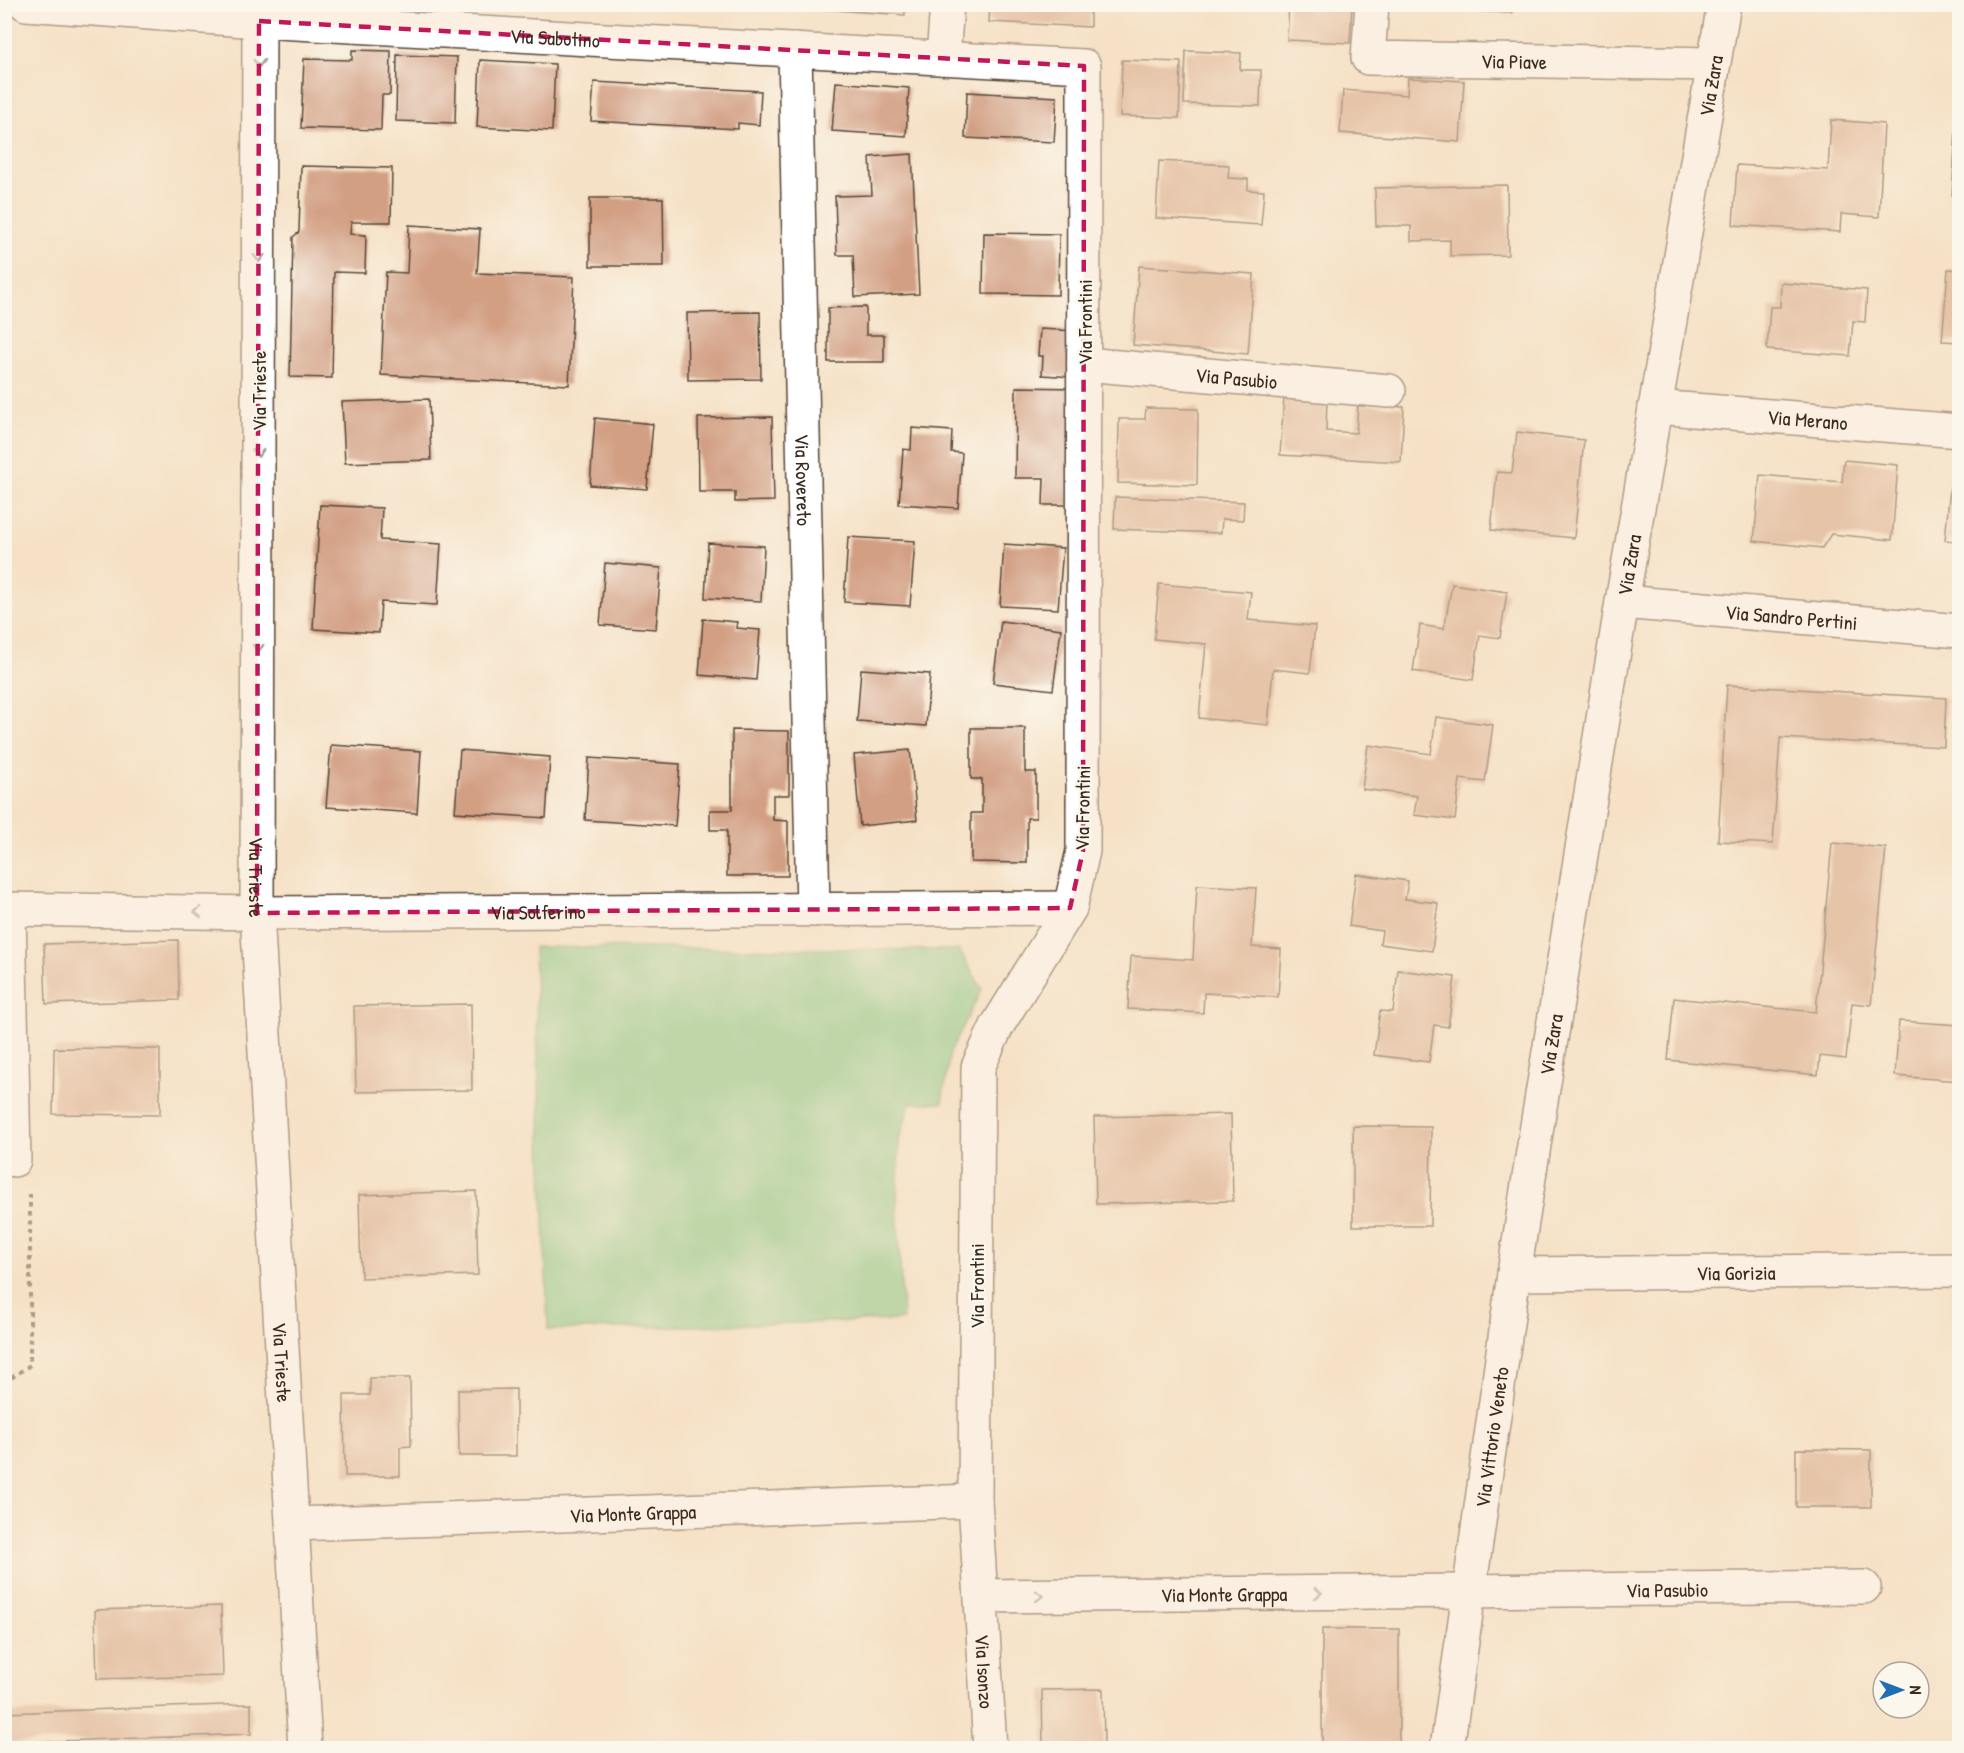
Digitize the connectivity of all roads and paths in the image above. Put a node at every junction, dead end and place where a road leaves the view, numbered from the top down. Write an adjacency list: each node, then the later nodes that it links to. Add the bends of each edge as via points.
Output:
1 (26, 4): 5 (street, Via Sabotino)
2 (947, 4): 7 (street)
3 (1372, 4): 8 (street, Via Piave, via 1368,58)
4 (1724, 4): 8 (street, Via Zara)
5 (259, 13): 6 (street, Via Sabotino); 19 (street, Via Trieste, one-way to 19)
6 (795, 50): 7 (street, Via Sabotino); 18 (street, Via Rovereto)
7 (943, 58): 9 (street, Via Sabotino)
8 (1713, 64): 12 (street, Via Zara)
9 (1084, 66): 10 (street, Via Frontini)
10 (1084, 364): 11 (street, Via Pasubio); 16 (street, Via Frontini, via 1083,851)
11 (1389, 391)
12 (1655, 407): 13 (street, Via Merano); 14 (street, Via Zara)
13 (1959, 430)
14 (1622, 602): 15 (street, Via Sandro Pertini); 20 (street, Via Zara)
15 (1959, 631)
16 (1070, 908): 18 (street, Via Solferino); 25 (street, Via Frontini, via 997,1026 978,1067)
17 (7, 909): 19 (street, Via Solferino, one-way to 17); 21 (street)
18 (813, 910): 19 (street, Via Solferino)
19 (257, 913): 26 (street, Via Trieste)
20 (1537, 1126): 23 (street, Via Vittorio Veneto)
21 (14, 1160): 24 (path, via 30,1186 30,1365)
22 (1959, 1270): 23 (street, Via Gorizia)
23 (1514, 1274): 28 (street, Via Vittorio Veneto)
24 (4, 1383)
25 (975, 1501): 26 (street, Via Monte Grappa); 29 (street, Via Frontini)
26 (293, 1524): 30 (street, Via Trieste)
27 (1864, 1587): 28 (street, Via Pasubio)
28 (1468, 1592): 29 (street, Via Monte Grappa, one-way to 28); 32 (street, Via Vittorio Veneto)
29 (981, 1596): 31 (street, Via Isonzo)
30 (305, 1749)
31 (990, 1749)
32 (1447, 1749)

